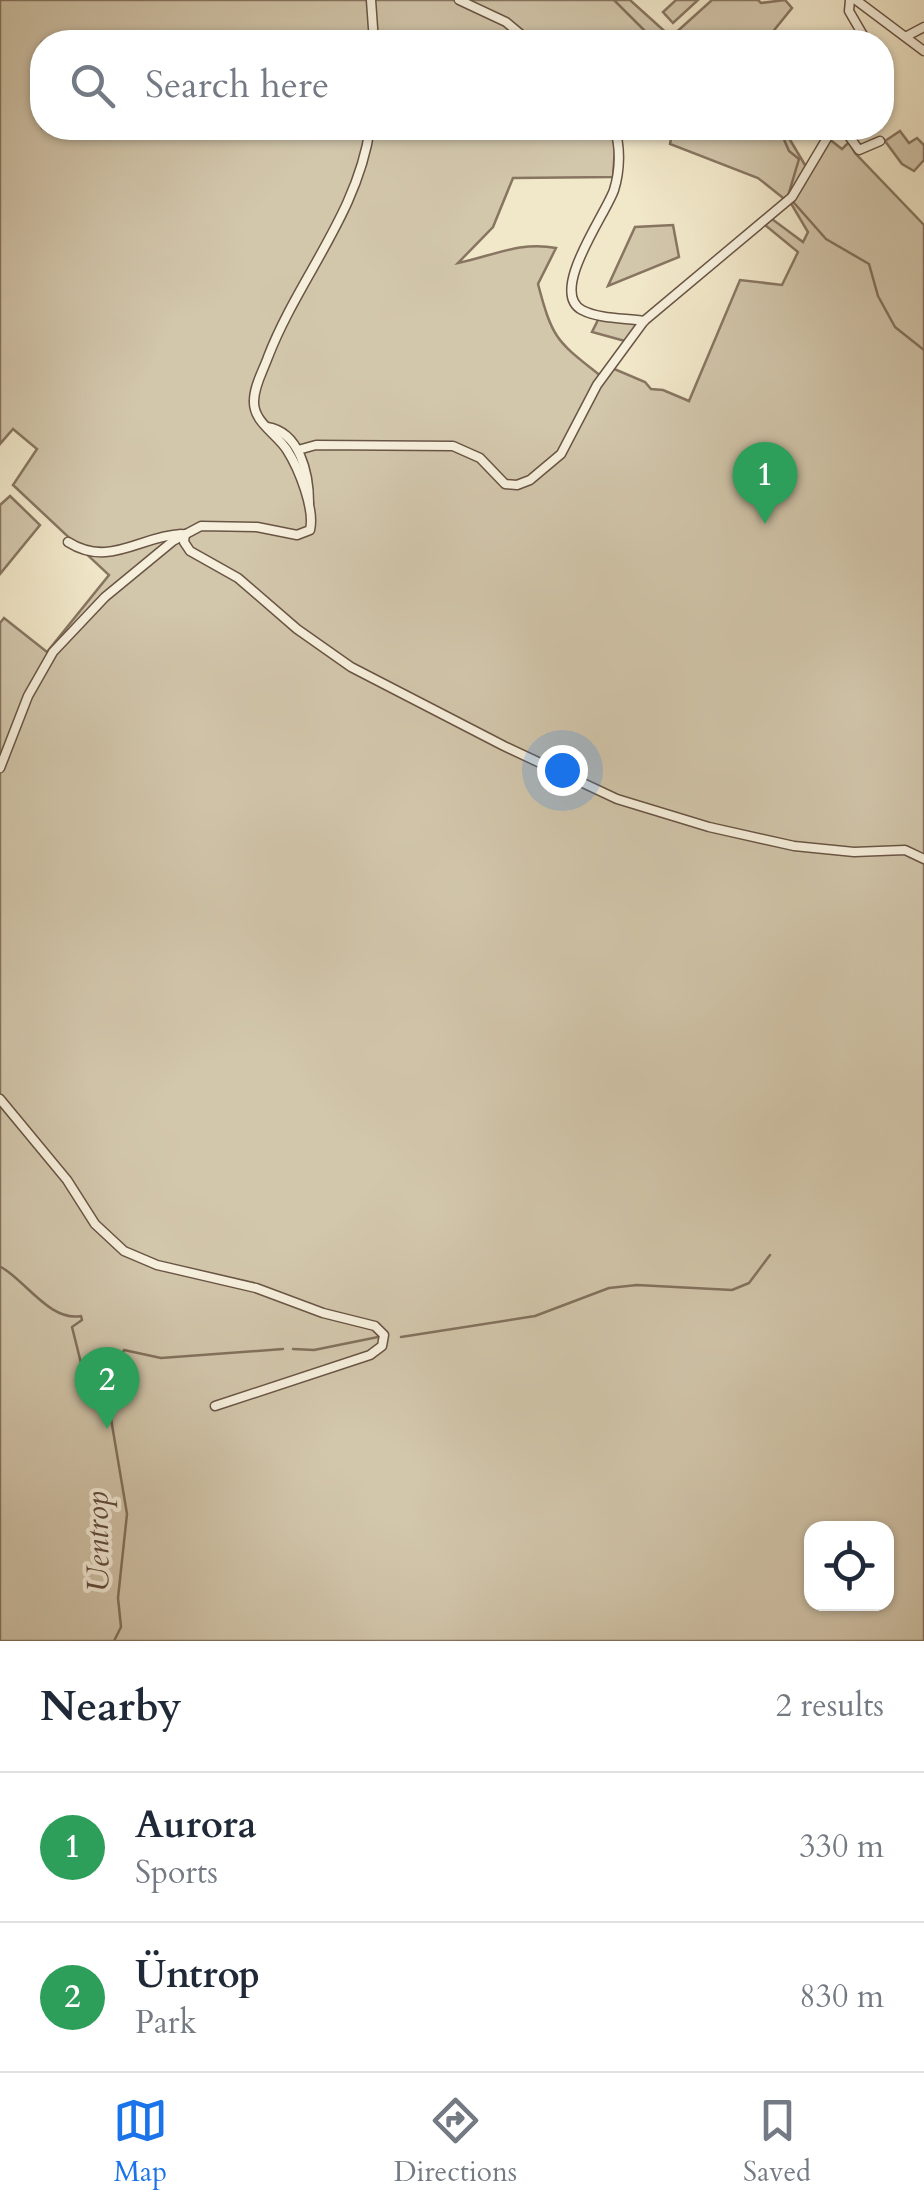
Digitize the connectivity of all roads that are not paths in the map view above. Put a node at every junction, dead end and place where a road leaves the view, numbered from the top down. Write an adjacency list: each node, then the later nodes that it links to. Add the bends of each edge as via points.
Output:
1 (371, 0): 5 (street)
2 (458, 0): 6 (street)
3 (853, 0): 7 (street, via 849,11); 8 (street)
4 (924, 28): 8 (street)
5 (373, 30)
6 (516, 30)
7 (861, 30)
8 (907, 36): 9 (street)
9 (924, 52)
10 (368, 140): 16 (street, via 348,202 285,318 256,390 255,411)
11 (617, 140): 15 (street, via 616,184 577,264 571,292 584,311)
12 (826, 140): 15 (street, via 790,199)
13 (851, 140): 14 (street, via 859,150)
14 (880, 141)
15 (644, 321): 17 (street, via 583,406 562,454 526,483 502,482 480,458 446,445)
16 (267, 427): 17 (street); 18 (street, via 288,453)
17 (298, 450): 18 (street)
18 (308, 507): 19 (street, via 311,525 303,534 221,526)
19 (186, 534): 20 (street, via 114,553); 21 (street, via 125,580 53,652); 22 (street, via 190,551 234,575 351,667 594,788 736,834 824,850 904,850)
20 (68, 542)
21 (0, 768)
22 (924, 859)
23 (0, 1099): 24 (street, via 94,1224 124,1251 375,1326 384,1335 370,1355)
24 (216, 1406)

